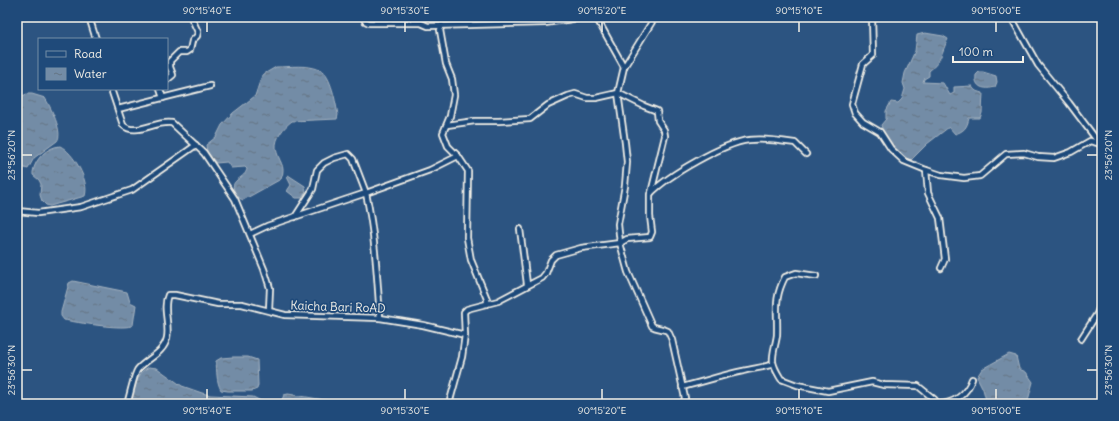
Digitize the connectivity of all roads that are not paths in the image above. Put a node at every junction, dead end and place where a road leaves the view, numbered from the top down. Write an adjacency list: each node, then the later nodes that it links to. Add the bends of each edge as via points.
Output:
1 (89, 17): 10 (street)
2 (191, 17): 12 (street, via 198,32 197,36 188,52 179,52 170,61 173,75)
3 (364, 17): 9 (street, via 369,23)
4 (586, 17): 9 (street, via 545,23)
5 (595, 17): 11 (street)
6 (655, 17): 11 (street)
7 (872, 17): 25 (street, via 873,55 863,64 852,104 855,113 863,122 880,132 891,149 904,161)
8 (1011, 17): 20 (street, via 1038,66)
9 (442, 25): 19 (street, via 440,30 454,95)
10 (96, 38)
11 (624, 67): 16 (street)
12 (168, 79)
13 (210, 86): 17 (street)
14 (111, 90): 18 (street)
15 (160, 90): 17 (street)
16 (618, 93): 19 (street, via 596,98 576,94 568,96 548,105 530,119); 27 (street, via 657,111 658,121 664,130 663,150); 32 (street, via 627,162 618,224)
17 (162, 98): 18 (street)
18 (118, 109): 21 (street, via 126,128 135,130 165,122 172,123)
19 (447, 125): 24 (street, via 443,133 448,146)
20 (1098, 143): 22 (street); 25 (street, via 1090,141 1054,158 1024,153 1006,154 980,176 964,178)
21 (196, 145): 28 (street, via 132,190 81,207 38,213); 31 (street, via 235,199)
22 (1102, 148)
23 (806, 154): 27 (street, via 795,143 749,140 724,148 682,170)
24 (458, 156): 26 (street, via 430,170); 37 (street, via 468,171 467,238)
25 (926, 170): 33 (street, via 928,193 940,218 945,258)
26 (366, 193): 29 (street); 29 (street, via 353,159 348,154 334,158 318,170 313,189); 39 (street, via 374,233)
27 (650, 194): 32 (street, via 650,238 627,239)
28 (17, 211)
29 (295, 217): 31 (street)
30 (520, 229): 35 (street)
31 (250, 234): 38 (street, via 270,288)
32 (620, 243): 35 (street, via 581,248 556,255 542,278); 44 (street, via 628,272 652,326 668,330)
33 (941, 268)
34 (816, 276): 42 (street, via 796,273 785,277 779,288)
35 (528, 284): 37 (street, via 498,301)
36 (1102, 302): 41 (street)
37 (487, 304): 40 (street, via 471,307 464,312)
38 (269, 310): 39 (street, Kaicha Bari RoAD, via 285,315); 45 (street, Kaicha Bari RoAD, via 168,295 165,301 167,338 162,349 137,370)
39 (380, 318): 40 (street, Kaicha Bari RoAD)
40 (465, 335): 46 (street, via 462,357)
41 (1081, 339)
42 (774, 364): 43 (street, via 781,379 797,386 828,391 872,382 918,386 938,404 956,400 970,386); 44 (street)
43 (972, 379)
44 (682, 387): 47 (street, via 685,398)
45 (127, 404)
46 (449, 404)
47 (683, 404)

